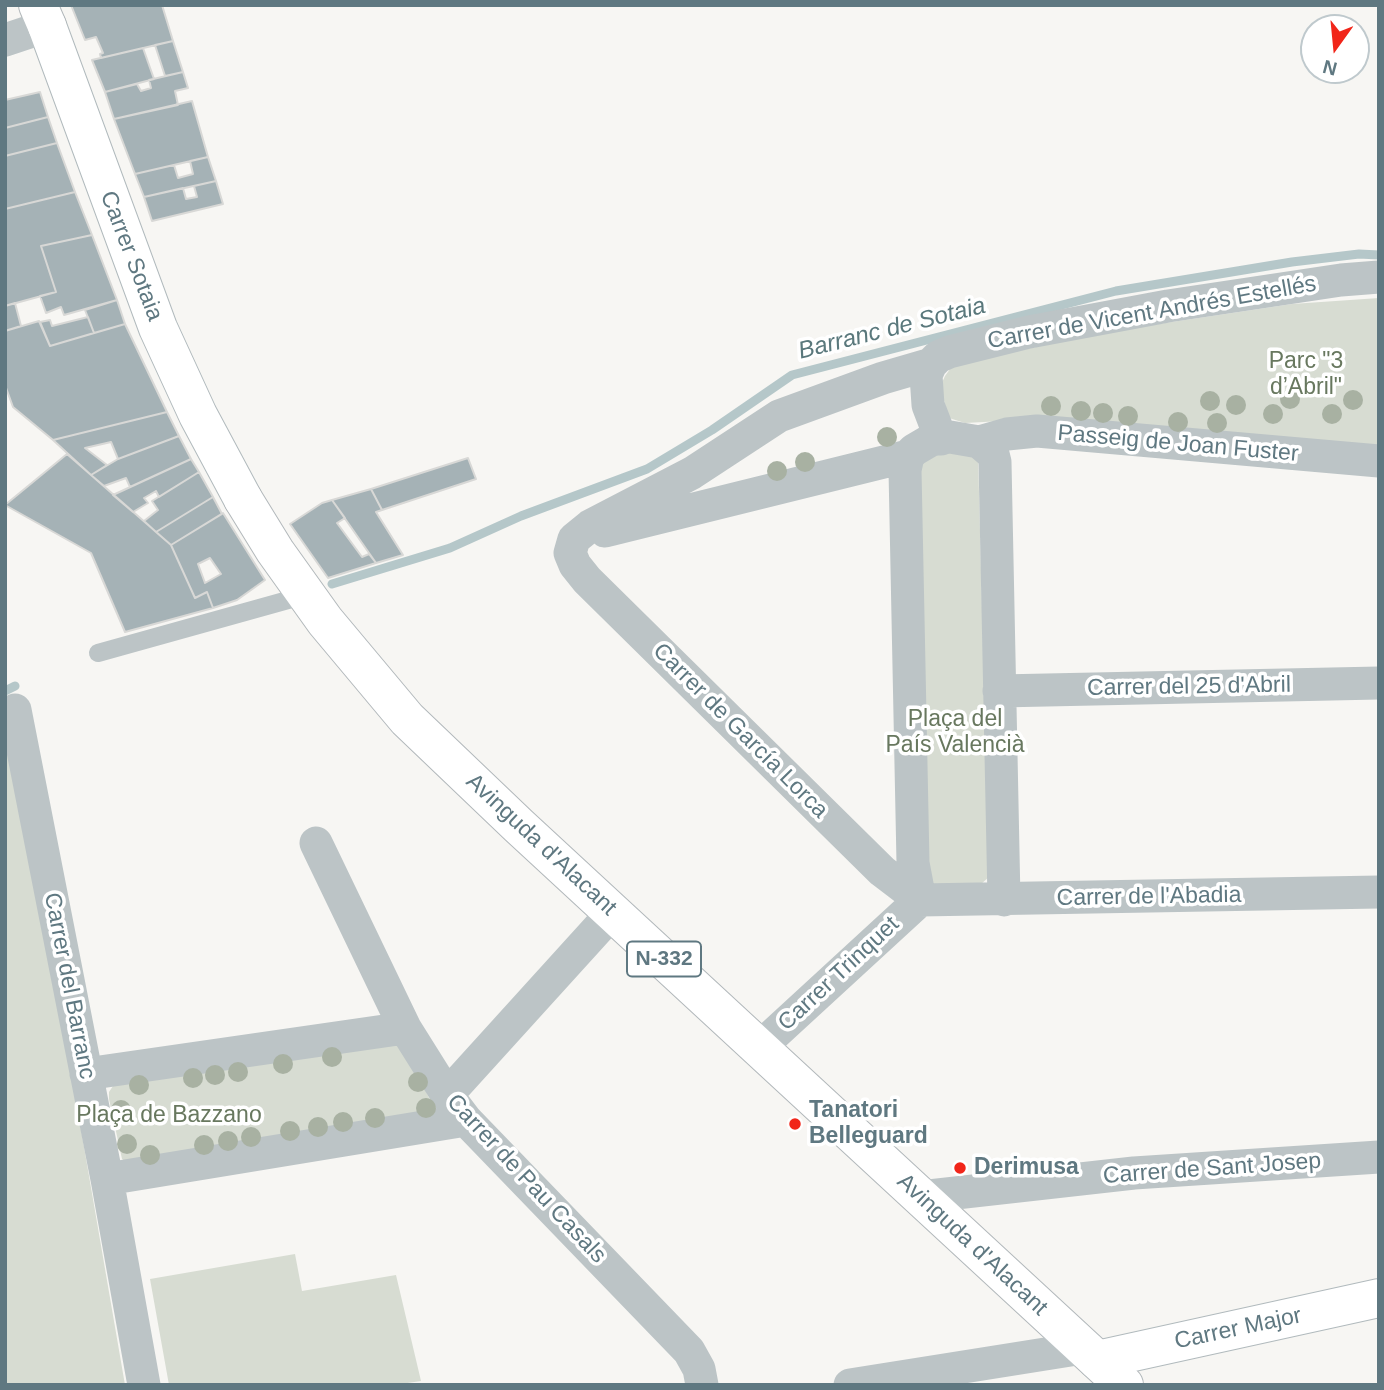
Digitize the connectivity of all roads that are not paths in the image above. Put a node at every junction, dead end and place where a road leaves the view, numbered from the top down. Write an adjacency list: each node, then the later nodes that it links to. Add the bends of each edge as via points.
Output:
1 (43, 16): 2 (street); 9 (main road, Carrer Sotaia, via 158,328)
2 (5, 40)
3 (1379, 278): 4 (street, Carrer de Vicent Andrés Estellés, via 1168,306 1041,330 949,352)
4 (931, 364): 5 (street, via 926,389); 10 (street, Carrer de Vicent Andrés Estellés, via 779,416 692,473 606,516)
5 (940, 439): 6 (street); 7 (street, via 922,444)
6 (979, 442): 8 (street, Passeig de Joan Fuster, via 1037,432); 14 (street, via 995,462)
7 (908, 456): 10 (street); 18 (street, via 913,863)
8 (1379, 461)
9 (243, 499): 11 (main road, Avinguda d'Alacant / N-332)
10 (572, 546): 18 (street, Carrer de García Lorca, via 575,565 587,580 882,871)
11 (306, 595): 12 (lane); 20 (main road, Avinguda d'Alacant / N-332, via 407,719)
12 (98, 653)
13 (1379, 683): 14 (street, Carrer del 25 d'Abril)
14 (999, 691): 19 (street)
15 (15, 710): 23 (street, Carrer del Barranc)
16 (316, 843): 21 (street, Carrer de Pau Casals)
17 (1379, 892): 19 (street, Carrer de l'Abadia)
18 (920, 900): 19 (street, Carrer de l'Abadia); 22 (street, Carrer Trinquet)
19 (1004, 900)
20 (613, 912): 22 (main road, Avinguda d'Alacant / N-332); 24 (street)
21 (405, 1028): 23 (street); 24 (street, Carrer de Pau Casals)
22 (759, 1048): 27 (main road, Avinguda d'Alacant / N-332)
23 (86, 1074): 26 (street, Carrer del Barranc)
24 (457, 1108): 26 (street); 31 (street, Carrer de Pau Casals, via 689,1351)
25 (1379, 1157): 27 (street, Carrer de Sant Josep, via 1134,1173)
26 (107, 1179): 30 (street, Carrer del Barranc)
27 (920, 1197): 29 (main road, Avinguda d'Alacant / N-332)
28 (1379, 1298): 29 (main road, Carrer Major)
29 (1102, 1364): 32 (street)
30 (144, 1385)
31 (702, 1385)
32 (850, 1385)

